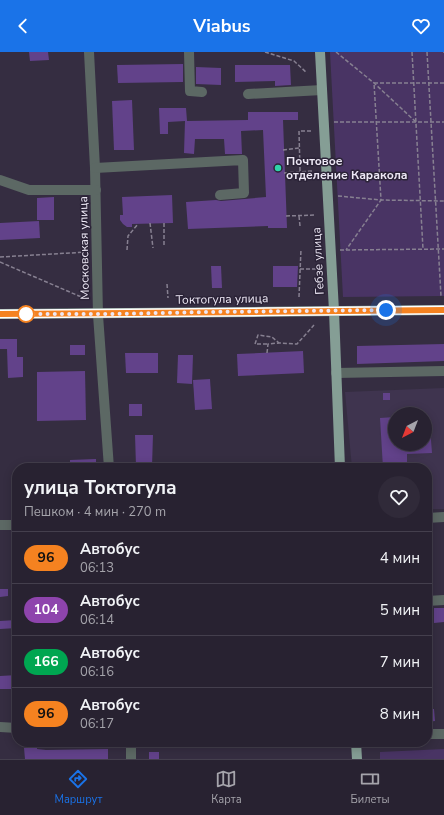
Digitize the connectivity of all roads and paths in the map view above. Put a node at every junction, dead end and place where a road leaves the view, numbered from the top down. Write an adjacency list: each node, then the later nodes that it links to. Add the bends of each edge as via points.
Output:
1 (88, 52): 24 (street, Московская улица)
2 (189, 52): 14 (street, via 190,92)
3 (265, 52): 8 (path, via 294,61)
4 (320, 52): 13 (main road, Гебзе улица)
5 (336, 52): 9 (path)
6 (412, 52): 10 (path)
7 (427, 52): 11 (path)
8 (307, 72)
9 (374, 83): 10 (path); 17 (path); 18 (path)
10 (414, 83): 11 (path); 18 (path)
11 (429, 83): 12 (path); 19 (path)
12 (444, 83)
13 (322, 90): 15 (street); 61 (main road, Гебзе улица)
14 (202, 92)
15 (248, 94)
16 (333, 122): 17 (path)
17 (376, 122): 18 (path); 32 (path)
18 (416, 122): 19 (path); 34 (path)
19 (432, 122): 20 (path); 35 (path)
20 (444, 122)
21 (311, 130): 22 (path, via 299,131)
22 (300, 148): 23 (path); 25 (path)
23 (283, 150)
24 (95, 168): 29 (street, Московская улица); 30 (street, via 243,160 244,193)
25 (300, 171): 26 (path); 27 (path)
26 (313, 171)
27 (284, 173)
28 (0, 180): 29 (street, via 29,190)
29 (96, 190): 50 (street, Московская улица)
30 (220, 195)
31 (337, 196): 32 (path)
32 (381, 200): 34 (path); 46 (path, via 346,250)
33 (444, 200): 35 (path)
34 (420, 201): 35 (path); 46 (path)
35 (436, 201): 47 (path)
36 (299, 215): 37 (path); 38 (path); 42 (path)
37 (316, 215)
38 (286, 216)
39 (150, 223): 43 (path)
40 (164, 223): 44 (path)
41 (138, 224): 49 (path, via 128,236)
42 (300, 226)
43 (153, 248)
44 (164, 248)
45 (300, 249): 53 (path)
46 (422, 249): 47 (path)
47 (439, 249): 48 (path); 56 (path)
48 (444, 249)
49 (127, 250)
50 (98, 252): 51 (path); 63 (street, Московская улица)
51 (0, 257)
52 (0, 262): 59 (path)
53 (300, 268): 54 (path); 57 (path)
54 (319, 269)
55 (167, 284): 58 (path)
56 (441, 296)
57 (299, 297)
58 (168, 298)
59 (86, 299)
60 (444, 310): 61 (main road, Токтогула улица)
61 (334, 311): 63 (main road, Токтогула улица); 69 (main road, Гебзе улица)
62 (0, 314): 63 (main road, Токтогула улица)
63 (98, 314): 70 (street, Московская улица)
64 (314, 325): 65 (path, via 297,344)
65 (278, 343): 66 (path); 66 (path, via 272,337 258,335 255,344)
66 (268, 344): 67 (path)
67 (267, 353)
68 (444, 371): 69 (street)
69 (336, 373): 71 (main road, Гебзе улица)
70 (108, 463)
71 (340, 463)
72 (444, 517): 73 (street)
73 (432, 518)
74 (0, 525): 75 (street)
75 (12, 525)
76 (444, 600): 77 (street)
77 (432, 601)
78 (0, 727): 79 (street)
79 (12, 728)
80 (432, 734): 81 (street)
81 (444, 734)
82 (130, 747): 84 (street)
83 (356, 747): 85 (main road)
84 (131, 759)
85 (357, 759)

